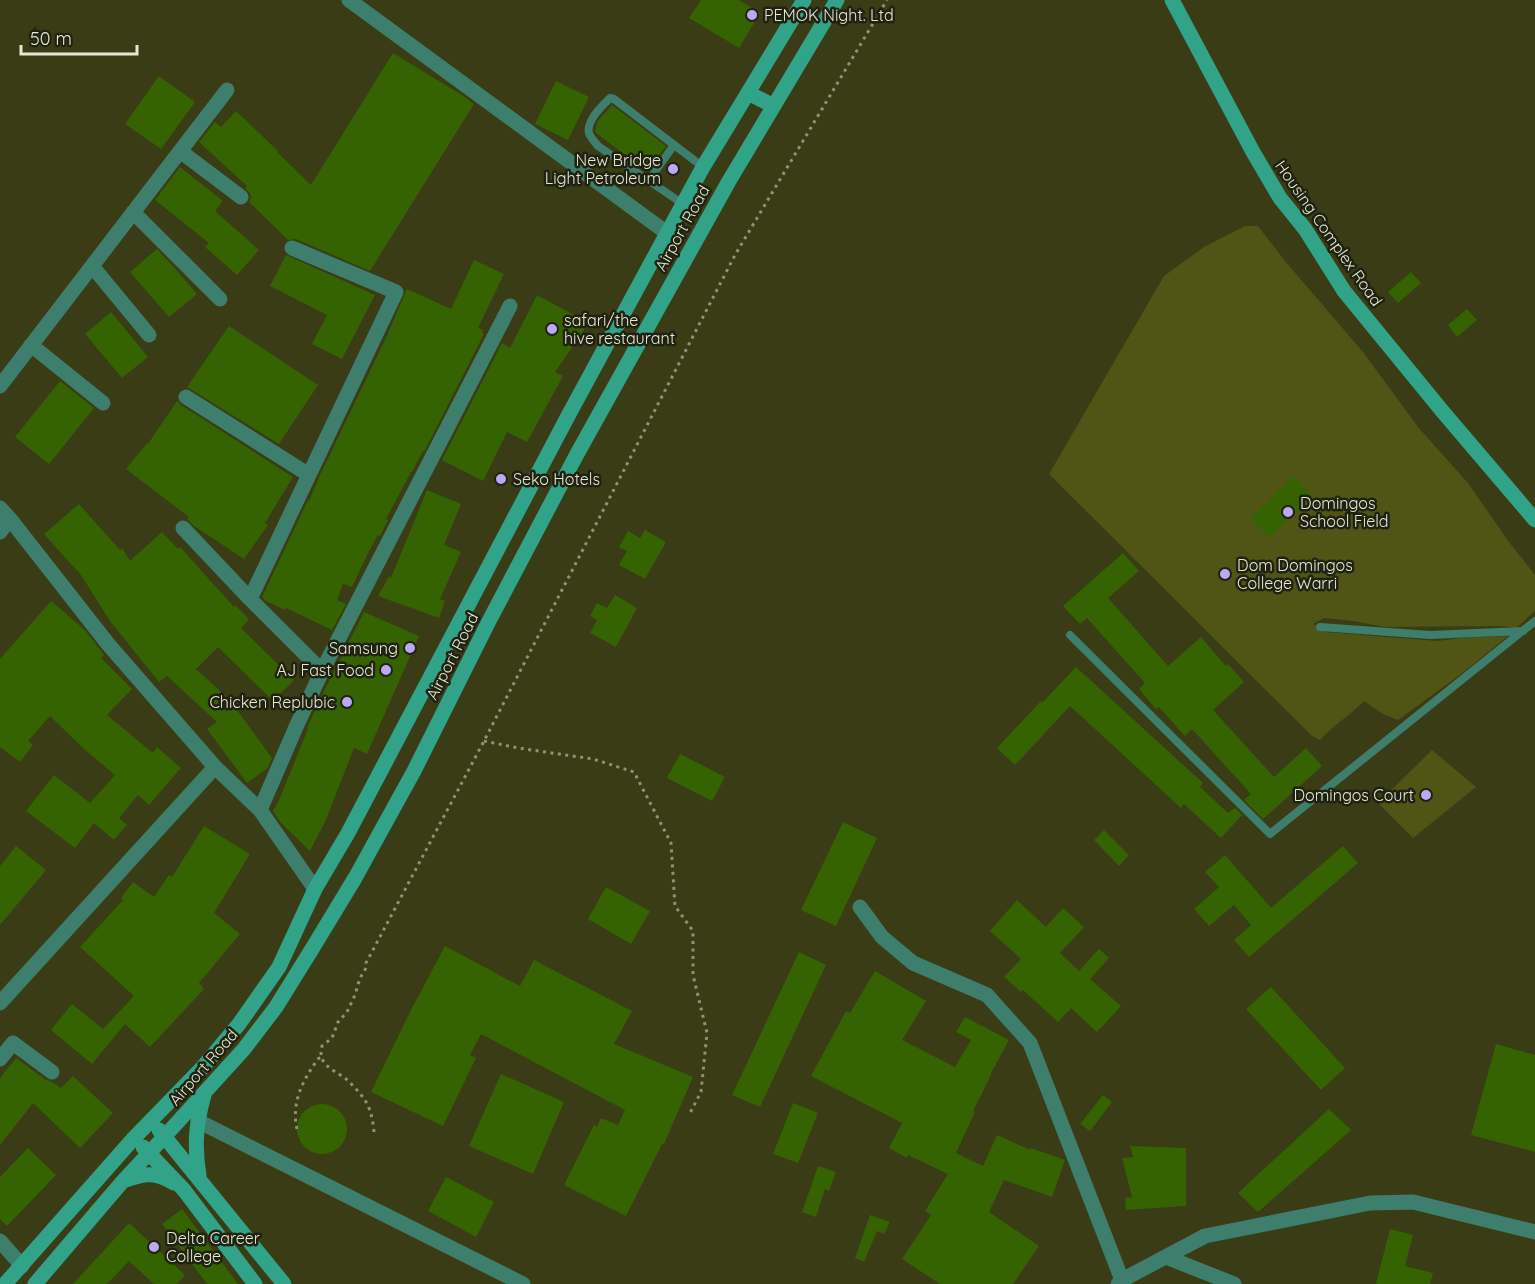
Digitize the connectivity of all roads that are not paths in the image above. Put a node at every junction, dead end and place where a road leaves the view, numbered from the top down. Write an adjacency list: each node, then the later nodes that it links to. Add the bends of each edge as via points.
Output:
1 (349, 0): 15 (street)
2 (804, 0): 6 (main road, Airport Road)
3 (837, 0): 7 (main road, Airport Road)
4 (1172, 0): 27 (main road, Housing Complex Road, via 1280,198 1305,229 1344,291)
5 (227, 90): 9 (street)
6 (748, 93): 7 (main road); 10 (main road, Airport Road)
7 (774, 106): 43 (main road, Airport Road, via 577,454 355,878 276,1007)
8 (674, 145): 10 (lane); 11 (lane); 11 (lane, via 614,99 610,98 600,108 589,124 589,133 598,146)
9 (180, 151): 12 (street); 14 (street)
10 (703, 167): 13 (main road, Airport Road)
11 (649, 180): 13 (lane)
12 (241, 197)
13 (683, 204): 15 (main road, Airport Road)
14 (133, 212): 17 (street); 18 (street)
15 (667, 233): 38 (main road, Airport Road, via 354,823)
16 (292, 248): 25 (street, via 396,292)
17 (92, 266): 20 (street); 21 (street)
18 (220, 300)
19 (510, 306): 35 (street)
20 (149, 335)
21 (31, 345): 22 (street); 24 (street)
22 (0, 386)
23 (186, 397): 25 (street)
24 (103, 403)
25 (309, 476): 30 (street)
26 (5, 514): 29 (street); 36 (street, via 108,644)
27 (1535, 520)
28 (183, 528): 30 (street)
29 (0, 532)
30 (249, 599): 35 (street)
31 (1535, 621): 33 (lane)
32 (1320, 627): 33 (lane, via 1430,635)
33 (1523, 631): 34 (lane, via 1270,834)
34 (1070, 635)
35 (322, 671): 37 (street)
36 (215, 767): 37 (street); 40 (street)
37 (260, 810): 38 (street)
38 (315, 889): 44 (main road, Airport Road, via 279,967 259,996 202,1068)
39 (860, 907): 56 (street, via 882,937 913,963 987,995 1030,1043)
40 (0, 1003)
41 (0, 1059): 42 (street, via 13,1043)
42 (52, 1072)
43 (204, 1094): 45 (main road); 46 (main road, Airport Road)
44 (151, 1121): 46 (main road); 47 (main road, Airport Road)
45 (198, 1121): 49 (main road, via 195,1154); 61 (street)
46 (165, 1136): 48 (main road, Airport Road); 49 (main road)
47 (133, 1139): 48 (main road); 55 (main road, Airport Road)
48 (149, 1153): 50 (main road, Airport Road); 51 (main road)
49 (200, 1178): 60 (main road)
50 (123, 1181): 51 (main road, via 146,1173); 58 (main road, Airport Road)
51 (184, 1190): 59 (main road)
52 (1535, 1232): 54 (street, via 1413,1202 1370,1203 1204,1236)
53 (0, 1240): 55 (street)
54 (1166, 1257): 56 (street); 62 (street)
55 (22, 1266): 57 (main road, Airport Road)
56 (1120, 1282)
57 (6, 1284)
58 (35, 1284)
59 (255, 1284)
60 (284, 1284)
61 (523, 1284)
62 (1234, 1284)

